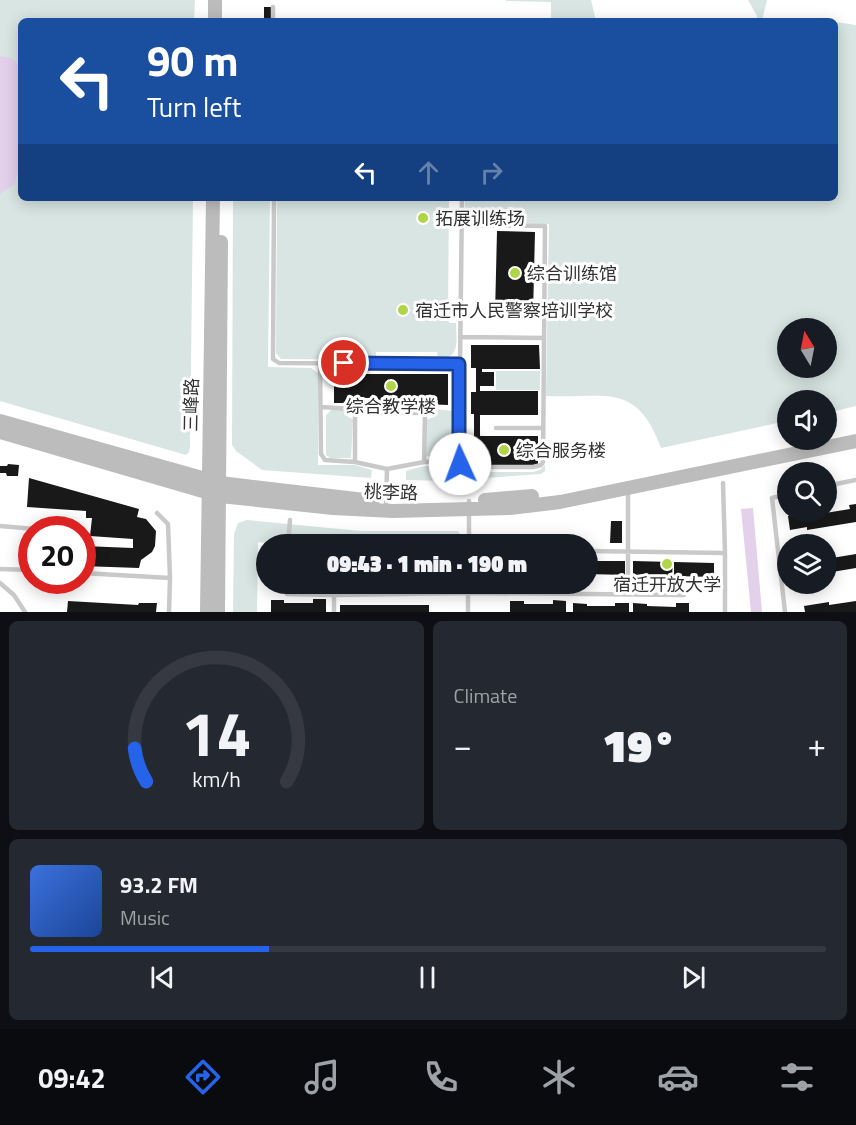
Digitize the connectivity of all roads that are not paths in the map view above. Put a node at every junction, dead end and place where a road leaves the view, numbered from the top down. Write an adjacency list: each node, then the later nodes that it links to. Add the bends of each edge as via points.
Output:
1 (215, 0): 4 (main road)
2 (223, 0): 5 (main road)
3 (273, 7): 6 (lane)
4 (215, 18)
5 (223, 18)
6 (273, 18)
7 (213, 201): 33 (main road, 三峰路)
8 (221, 201): 33 (main road, 三峰路)
9 (274, 201): 14 (lane, via 273,359 279,363)
10 (462, 201): 11 (lane)
11 (462, 225): 12 (lane); 13 (lane, via 545,226)
12 (460, 337): 13 (lane); 15 (lane)
13 (544, 338): 20 (lane)
14 (320, 363): 15 (lane); 16 (lane)
15 (459, 364): 26 (lane, via 459,448)
16 (321, 407): 17 (lane); 27 (lane, via 322,457)
17 (356, 412): 27 (lane); 28 (lane, via 424,413)
18 (0, 421): 33 (main road, 桃李路)
19 (496, 428): 20 (lane)
20 (543, 428): 26 (lane, via 541,465 465,467)
21 (0, 432): 33 (main road, 桃李路)
22 (856, 432): 23 (main road)
23 (837, 436)
24 (856, 441): 34 (main road, 桃李路)
25 (777, 449): 36 (main road, 桃李路, via 594,487)
26 (455, 459): 28 (lane)
27 (355, 462): 29 (lane)
28 (424, 462): 29 (lane)
29 (387, 469): 37 (lane)
30 (856, 480): 32 (lane)
31 (723, 483): 46 (lane)
32 (837, 484)
33 (214, 488): 37 (main road, 桃李路, via 333,507); 61 (main road, 三峰路); 62 (main road, 三峰路)
34 (628, 489): 36 (main road, 桃李路, via 510,508); 45 (lane)
35 (777, 497): 66 (lane, via 772,498)
36 (469, 505): 37 (main road, 桃李路); 43 (lane)
37 (386, 506)
38 (157, 513): 50 (lane, via 168,524)
39 (290, 520): 42 (lane)
40 (0, 526): 41 (lane)
41 (18, 528)
42 (289, 534)
43 (469, 534)
44 (598, 551): 45 (lane)
45 (628, 552): 46 (lane); 56 (lane)
46 (725, 553): 65 (lane)
47 (0, 569): 48 (lane)
48 (18, 570)
49 (96, 574): 50 (lane)
50 (170, 578): 60 (lane)
51 (0, 583): 59 (lane)
52 (288, 594): 57 (lane)
53 (379, 594): 57 (lane)
54 (468, 594): 64 (lane)
55 (598, 594): 56 (lane)
56 (628, 594): 58 (lane)
57 (334, 595): 63 (lane)
58 (684, 595)
59 (26, 612)
60 (170, 612)
61 (207, 612)
62 (218, 612)
63 (334, 612)
64 (468, 612)
65 (725, 612)
66 (785, 612)

